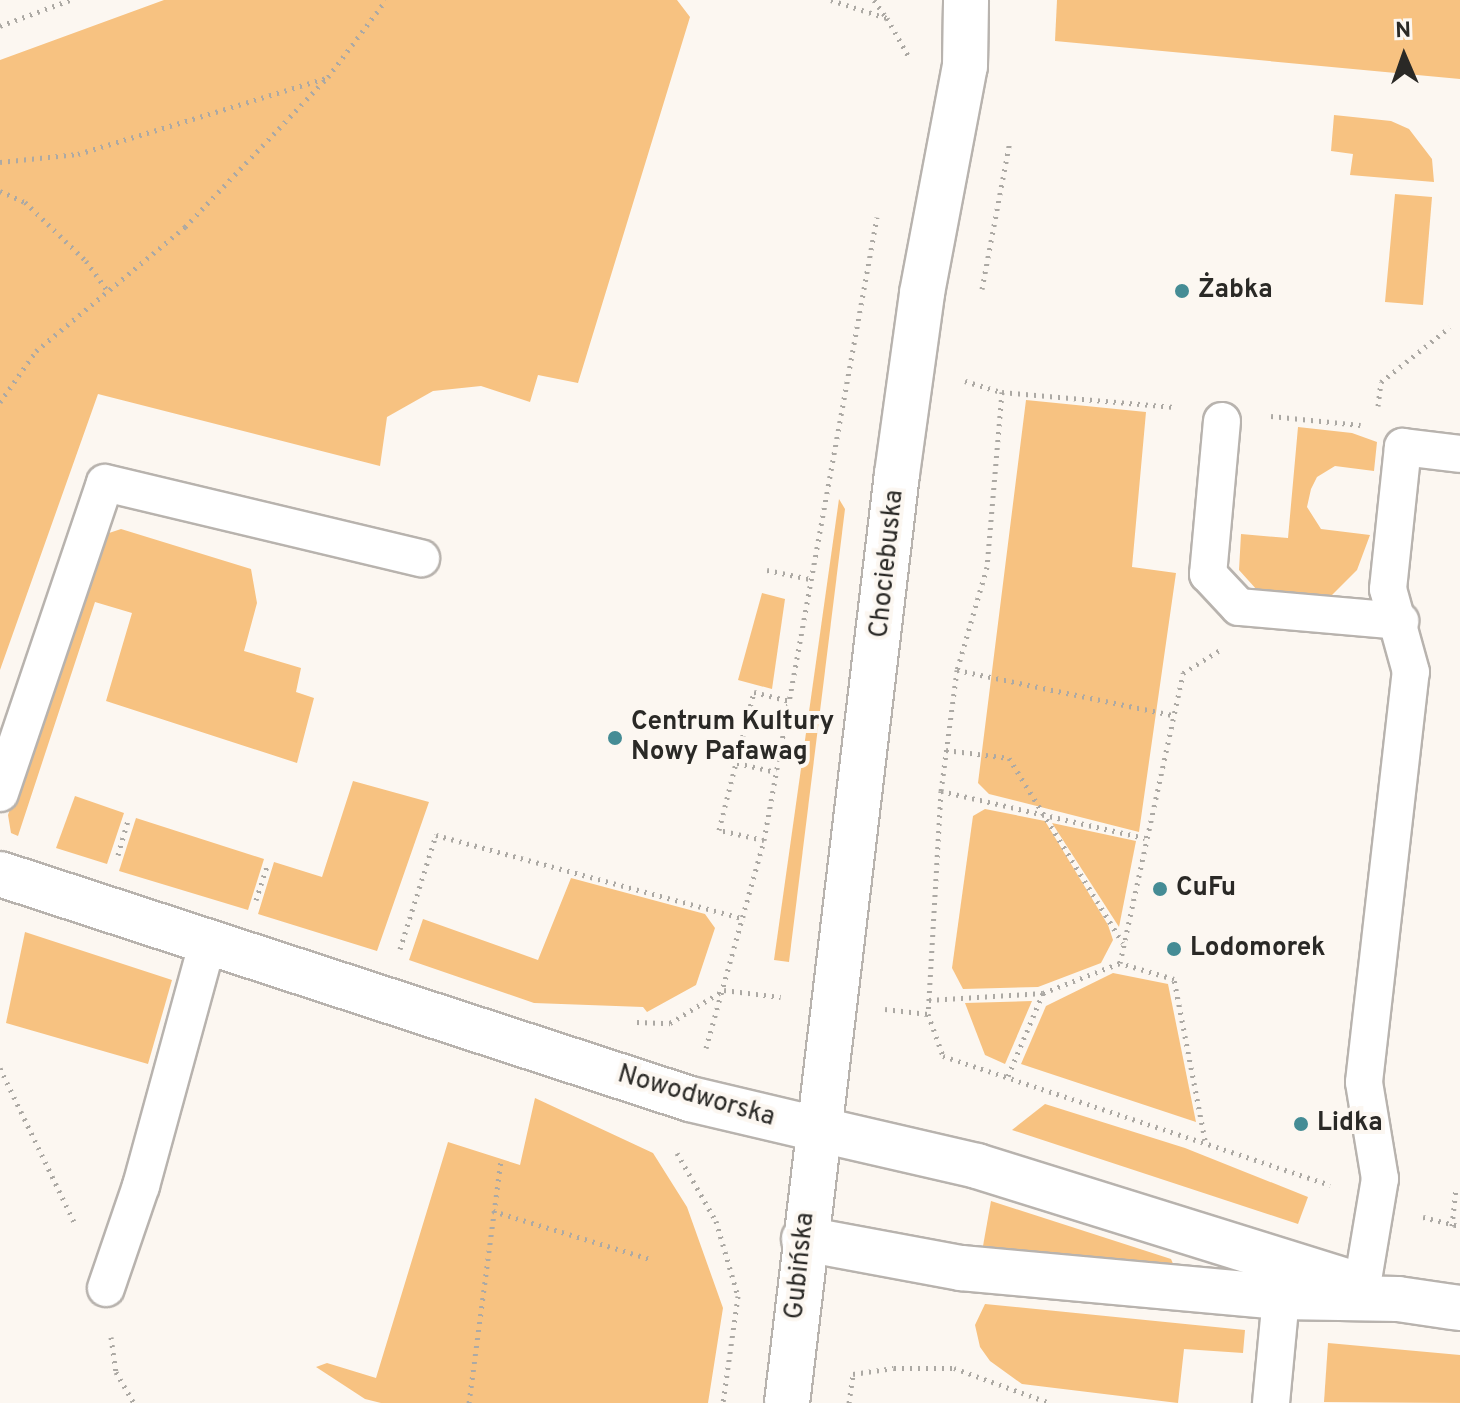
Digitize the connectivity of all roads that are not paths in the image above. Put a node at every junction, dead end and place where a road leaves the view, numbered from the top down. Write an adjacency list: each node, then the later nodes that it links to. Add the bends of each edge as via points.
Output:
1 (966, 0): 9 (street, Chociebuska, via 965,66 922,293)
2 (1222, 421): 5 (lane, via 1208,574 1239,607)
3 (1460, 454): 5 (lane, via 1403,447 1388,589)
4 (421, 558): 6 (lane, via 105,483)
5 (1400, 621): 12 (lane, via 1411,672 1364,1082 1380,1179)
6 (0, 793)
7 (0, 874): 8 (street, Nowodworska)
8 (207, 944): 9 (street, Nowodworska, via 690,1099); 11 (lane, via 141,1186)
9 (817, 1129): 10 (street, Gubińska); 12 (street, Nowodworska, via 977,1166)
10 (804, 1239): 13 (street, Nowodworska, via 961,1268); 15 (street, Gubińska)
11 (106, 1288)
12 (1380, 1292): 13 (street, Nowodworska); 14 (street, Nowodworska)
13 (1281, 1297): 16 (lane)
14 (1460, 1308)
15 (787, 1403)
16 (1271, 1403)

